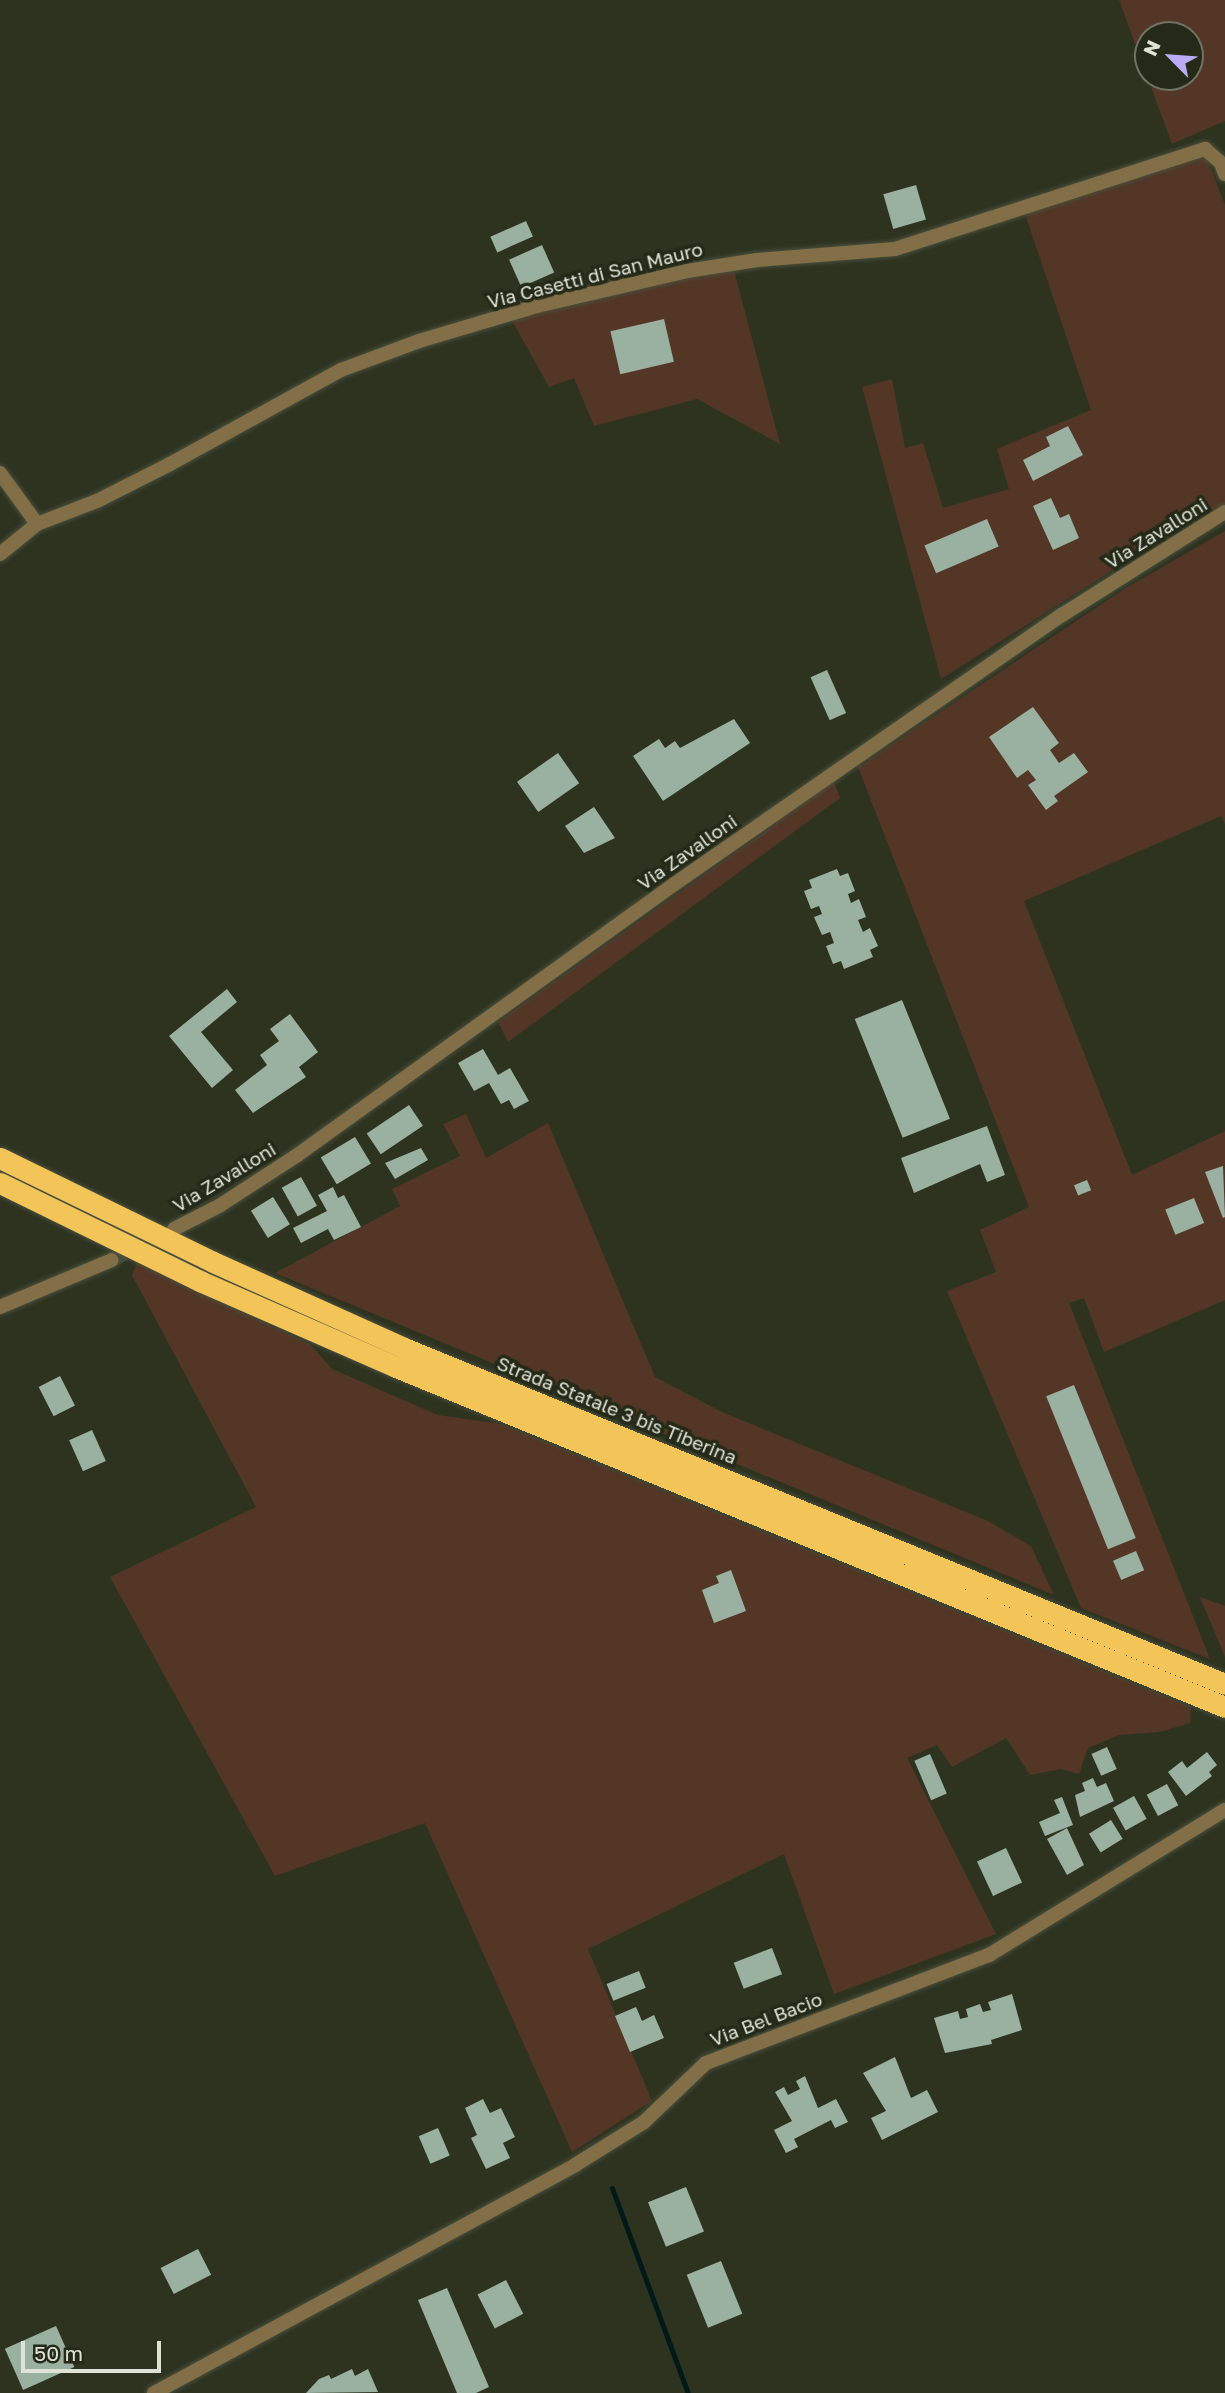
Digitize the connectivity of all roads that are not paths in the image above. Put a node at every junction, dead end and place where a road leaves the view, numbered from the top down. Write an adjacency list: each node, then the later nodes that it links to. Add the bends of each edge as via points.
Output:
1 (1225, 173): 4 (street, Via Casetti di San Mauro, via 1205,149 895,248 699,269 537,306 341,370 97,501)
2 (0, 473): 4 (street)
3 (1225, 512): 8 (street, Via Zavalloni, via 1050,622 296,1156 219,1206)
4 (37, 524): 5 (street, Via Casetti di San Mauro)
5 (0, 554)
6 (0, 1158): 11 (highway, Strada Statale 3 bis Tiberina, via 404,1348)
7 (0, 1183): 12 (highway, via 200,1281 396,1367)
8 (174, 1228)
9 (112, 1260): 10 (street)
10 (0, 1307)
11 (1225, 1684)
12 (1225, 1707)
13 (1225, 1810): 14 (street, Via Bel Bacio, via 989,1955 706,2063 644,2122 575,2165)
14 (154, 2393)

